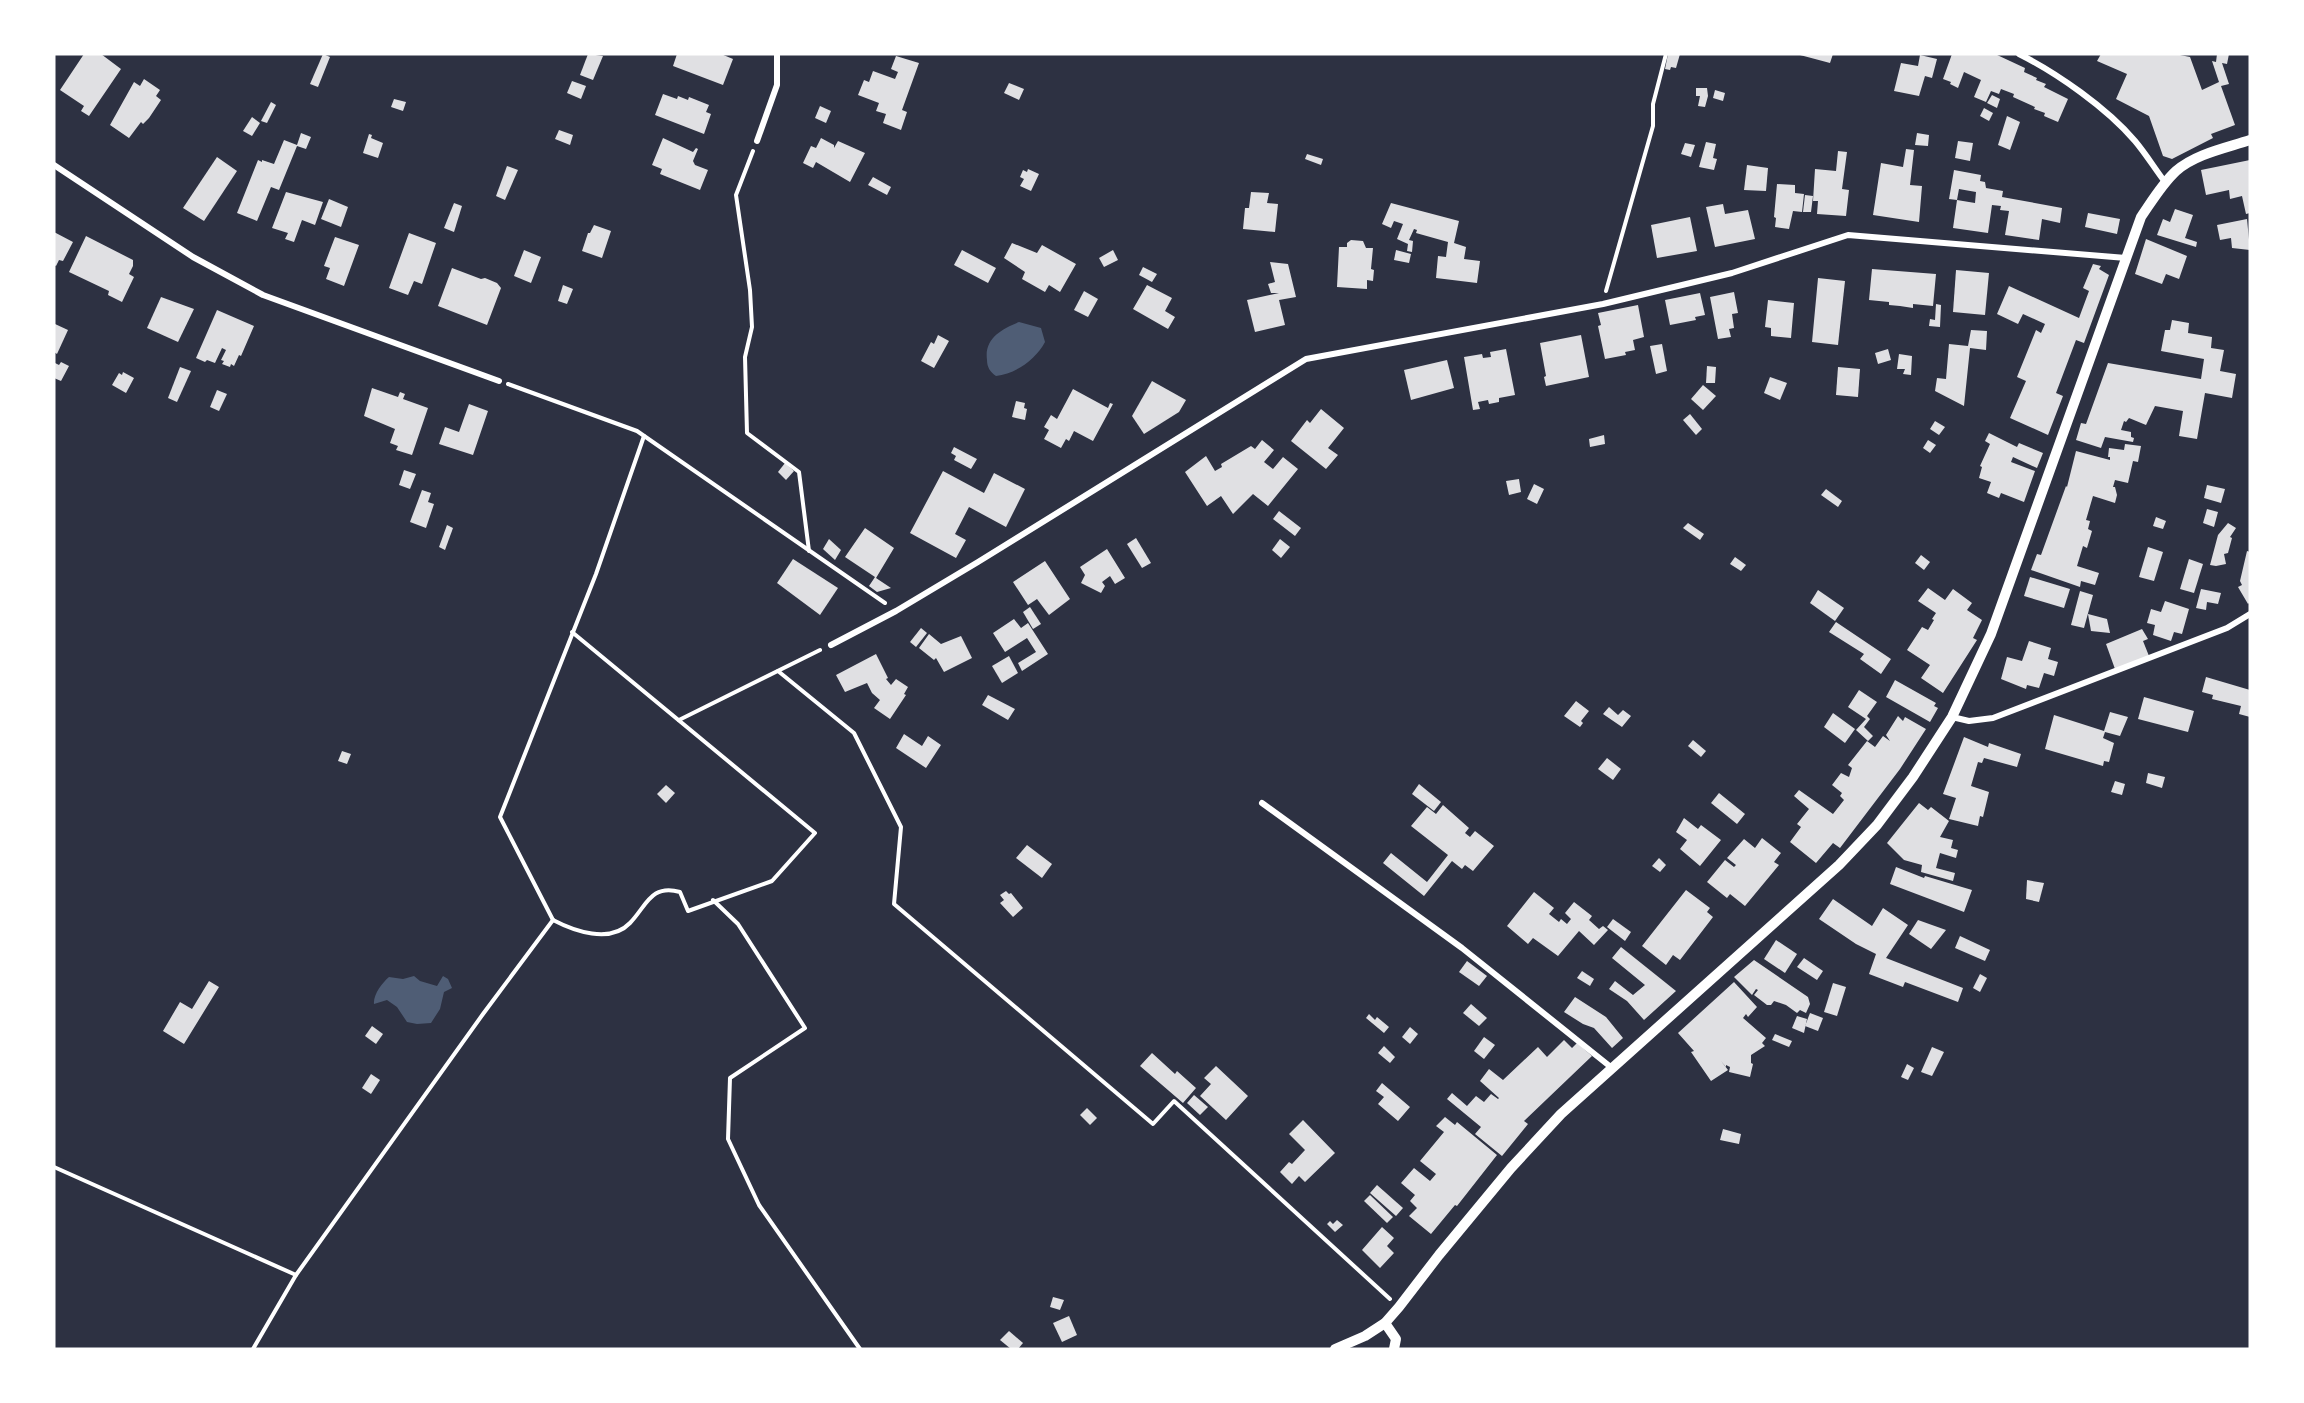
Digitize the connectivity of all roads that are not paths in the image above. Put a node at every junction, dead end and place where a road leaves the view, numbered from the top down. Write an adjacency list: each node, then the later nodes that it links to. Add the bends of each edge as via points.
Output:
1 (777, 54): 4 (street, via 777,86)
2 (2019, 54): 6 (street, via 2044,67 2112,117)
3 (2250, 140): 6 (street, via 2194,159)
4 (757, 141)
5 (54, 165): 8 (street, via 193,257 263,295)
6 (2165, 183): 7 (street, via 2141,217)
7 (2126, 258): 10 (street, via 1848,235 1732,273 1603,304 1306,359 896,611); 11 (street, via 1991,634)
8 (499, 381)
9 (2250, 614): 11 (street, via 2227,627 1993,718 1969,721)
10 (831, 645)
11 (1952, 717): 13 (street, via 1877,825 1839,865)
12 (1262, 803): 13 (street, via 1462,948)
13 (1612, 1068): 14 (street, via 1561,1114 1511,1168)
14 (1384, 1323): 15 (street); 16 (street, via 1396,1339)
15 (1335, 1349)
16 (1394, 1349)

